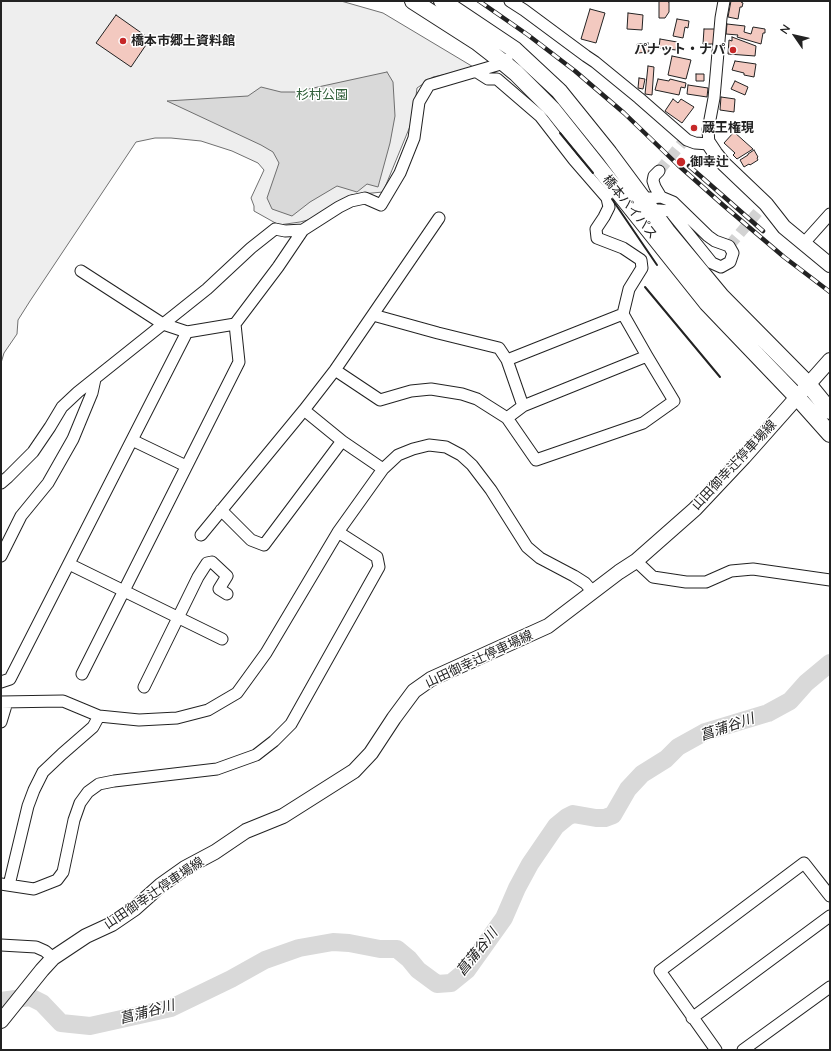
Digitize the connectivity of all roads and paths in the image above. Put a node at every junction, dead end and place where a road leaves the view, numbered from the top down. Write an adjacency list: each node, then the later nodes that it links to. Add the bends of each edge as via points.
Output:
1 (413, 1): 6 (highway, 橋本バイパス, via 477,42)
2 (442, 1): 5 (highway, 橋本バイパス)
3 (510, 1): 8 (street, via 595,62 685,141)
4 (724, 1): 8 (street, via 714,98 708,130)
5 (515, 50): 6 (street); 12 (highway, 橋本バイパス, via 559,91 610,153)
6 (504, 63): 7 (street); 11 (highway, 橋本バイパス, via 553,110)
7 (477, 72): 16 (street, via 429,85 419,102 414,138 400,173 381,205 365,198 351,201); 20 (street, via 488,79 497,79 540,116 607,198 609,207 596,229 597,238 623,248 641,260 642,268 629,289)
8 (709, 144): 17 (main road, via 762,208)
9 (659, 171): 10 (street, via 653,181)
10 (661, 197): 12 (street); 12 (street, via 673,202 715,241 729,246 733,253 730,262 721,267 712,263 670,212)
11 (624, 200): 12 (street); 13 (highway, 橋本バイパス)
12 (648, 205): 13 (street); 30 (highway, 橋本バイパス, via 721,296)
13 (636, 213): 31 (highway, 橋本バイパス, via 707,304)
14 (830, 214): 17 (street)
15 (439, 218): 21 (street)
16 (302, 230): 22 (street, via 275,229); 23 (street)
17 (804, 243): 18 (main road)
18 (830, 265)
19 (81, 271): 22 (street)
20 (623, 314): 25 (street); 26 (street)
21 (373, 315): 26 (street, via 499,348); 28 (street)
22 (163, 324): 24 (street); 29 (street)
23 (235, 324): 24 (street); 39 (street, via 239,362)
24 (187, 332): 37 (street)
25 (647, 356): 32 (street); 35 (street, via 674,401 643,423 536,460)
26 (507, 360): 32 (street)
27 (830, 360): 30 (main road, 山田御幸辻停車場線)
28 (335, 370): 33 (street); 35 (street, via 380,400 411,390 431,389 477,399)
29 (95, 379): 41 (street, via 62,407 33,452); 45 (street, via 92,393 73,439 48,483 21,516)
30 (808, 384): 31 (main road, 山田御幸辻停車場線); 34 (highway, 橋本バイパス)
31 (797, 397): 36 (highway, 橋本バイパス); 46 (main road, 山田御幸辻停車場線, via 695,509)
32 (523, 406): 35 (street)
33 (304, 410): 38 (street); 42 (street)
34 (830, 411)
35 (507, 418)
36 (830, 434)
37 (132, 440): 39 (street); 47 (street)
38 (342, 441): 40 (street); 42 (street, via 264,545 251,540)
39 (186, 466): 49 (street)
40 (383, 469): 43 (street); 50 (street, via 398,455 429,445 446,447 460,455 472,464 491,490 527,547 540,558 574,576)
41 (1, 483)
42 (221, 510): 44 (street)
43 (338, 532): 58 (street, via 266,653 237,693 208,710 177,718 139,720); 60 (street, via 377,557 379,567 291,724 256,755 216,769 114,780 99,784 88,792 80,803 74,820 64,872 57,880 34,889)
44 (201, 535)
45 (1, 556)
46 (636, 561): 48 (street, via 653,577 686,582 706,582 731,571 753,569); 50 (main road, 山田御幸辻停車場線)
47 (69, 564): 49 (street); 55 (street, via 10,680)
48 (830, 580)
49 (124, 591): 52 (street); 54 (street)
50 (593, 592): 64 (main road, 山田御幸辻停車場線, via 548,626 431,679 414,691 371,754 354,771 283,816 246,831 215,852 184,868 134,909)
51 (227, 594): 52 (street, via 219,589 227,576 212,562 207,563)
52 (178, 617): 53 (street); 56 (street)
53 (222, 639)
54 (82, 674)
55 (1, 682)
56 (144, 686)
57 (4, 702): 58 (street, via 63,702); 59 (street)
58 (99, 716): 60 (street, via 93,727 43,772 28,806)
59 (1, 722)
60 (5, 884)
61 (830, 896): 66 (street, via 804,863 660,971)
62 (830, 916): 66 (street)
63 (1, 945): 64 (street, via 36,947)
64 (53, 958): 67 (main road, 山田御幸辻停車場線)
65 (830, 986): 69 (street)
66 (692, 1018): 68 (street)
67 (1, 1021)
68 (716, 1050)
69 (743, 1050)

